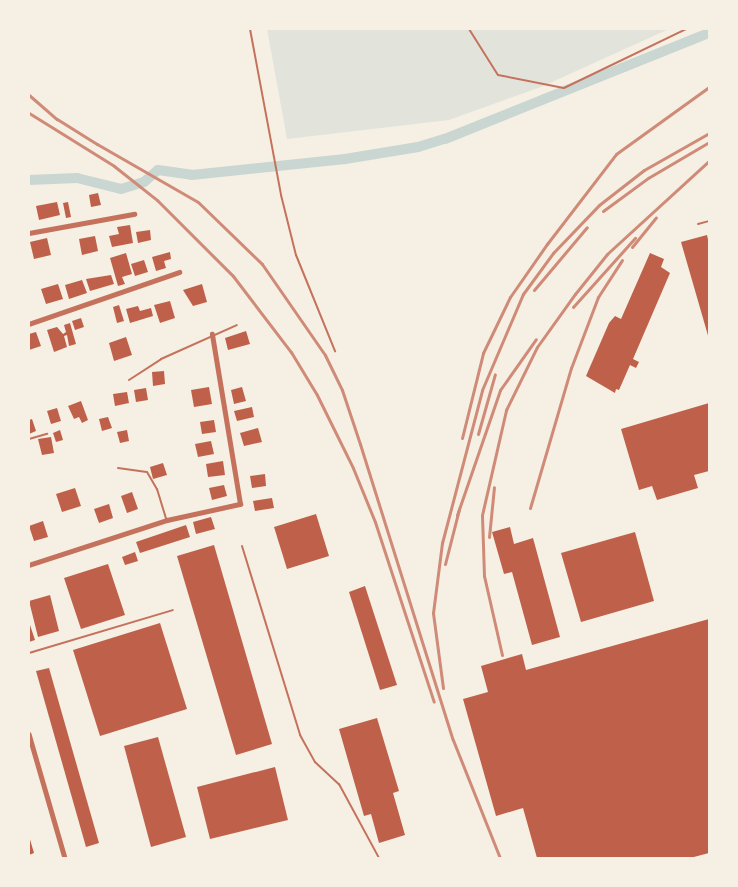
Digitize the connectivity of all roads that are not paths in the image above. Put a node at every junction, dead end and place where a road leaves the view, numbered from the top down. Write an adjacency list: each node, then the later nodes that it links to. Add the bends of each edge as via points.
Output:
1 (250, 29): 12 (lane, via 281,195 296,255)
2 (469, 29): 3 (lane, via 498,75 564,88)
3 (686, 29)
4 (134, 214): 7 (street)
5 (709, 221): 6 (lane)
6 (698, 224)
7 (29, 233)
8 (180, 272): 9 (street)
9 (29, 324)
10 (237, 326): 11 (lane)
11 (212, 334): 13 (lane, via 161,359); 17 (street, via 240,504)
12 (334, 351)
13 (129, 380)
14 (47, 434): 15 (lane)
15 (29, 439)
16 (118, 468): 17 (lane, via 147,472 157,489)
17 (167, 520): 19 (street)
18 (242, 546): 24 (lane, via 300,735 315,762 339,784)
19 (29, 565)
20 (173, 610): 21 (lane)
21 (29, 653)
22 (29, 734): 23 (street)
23 (65, 858)
24 (380, 858)

